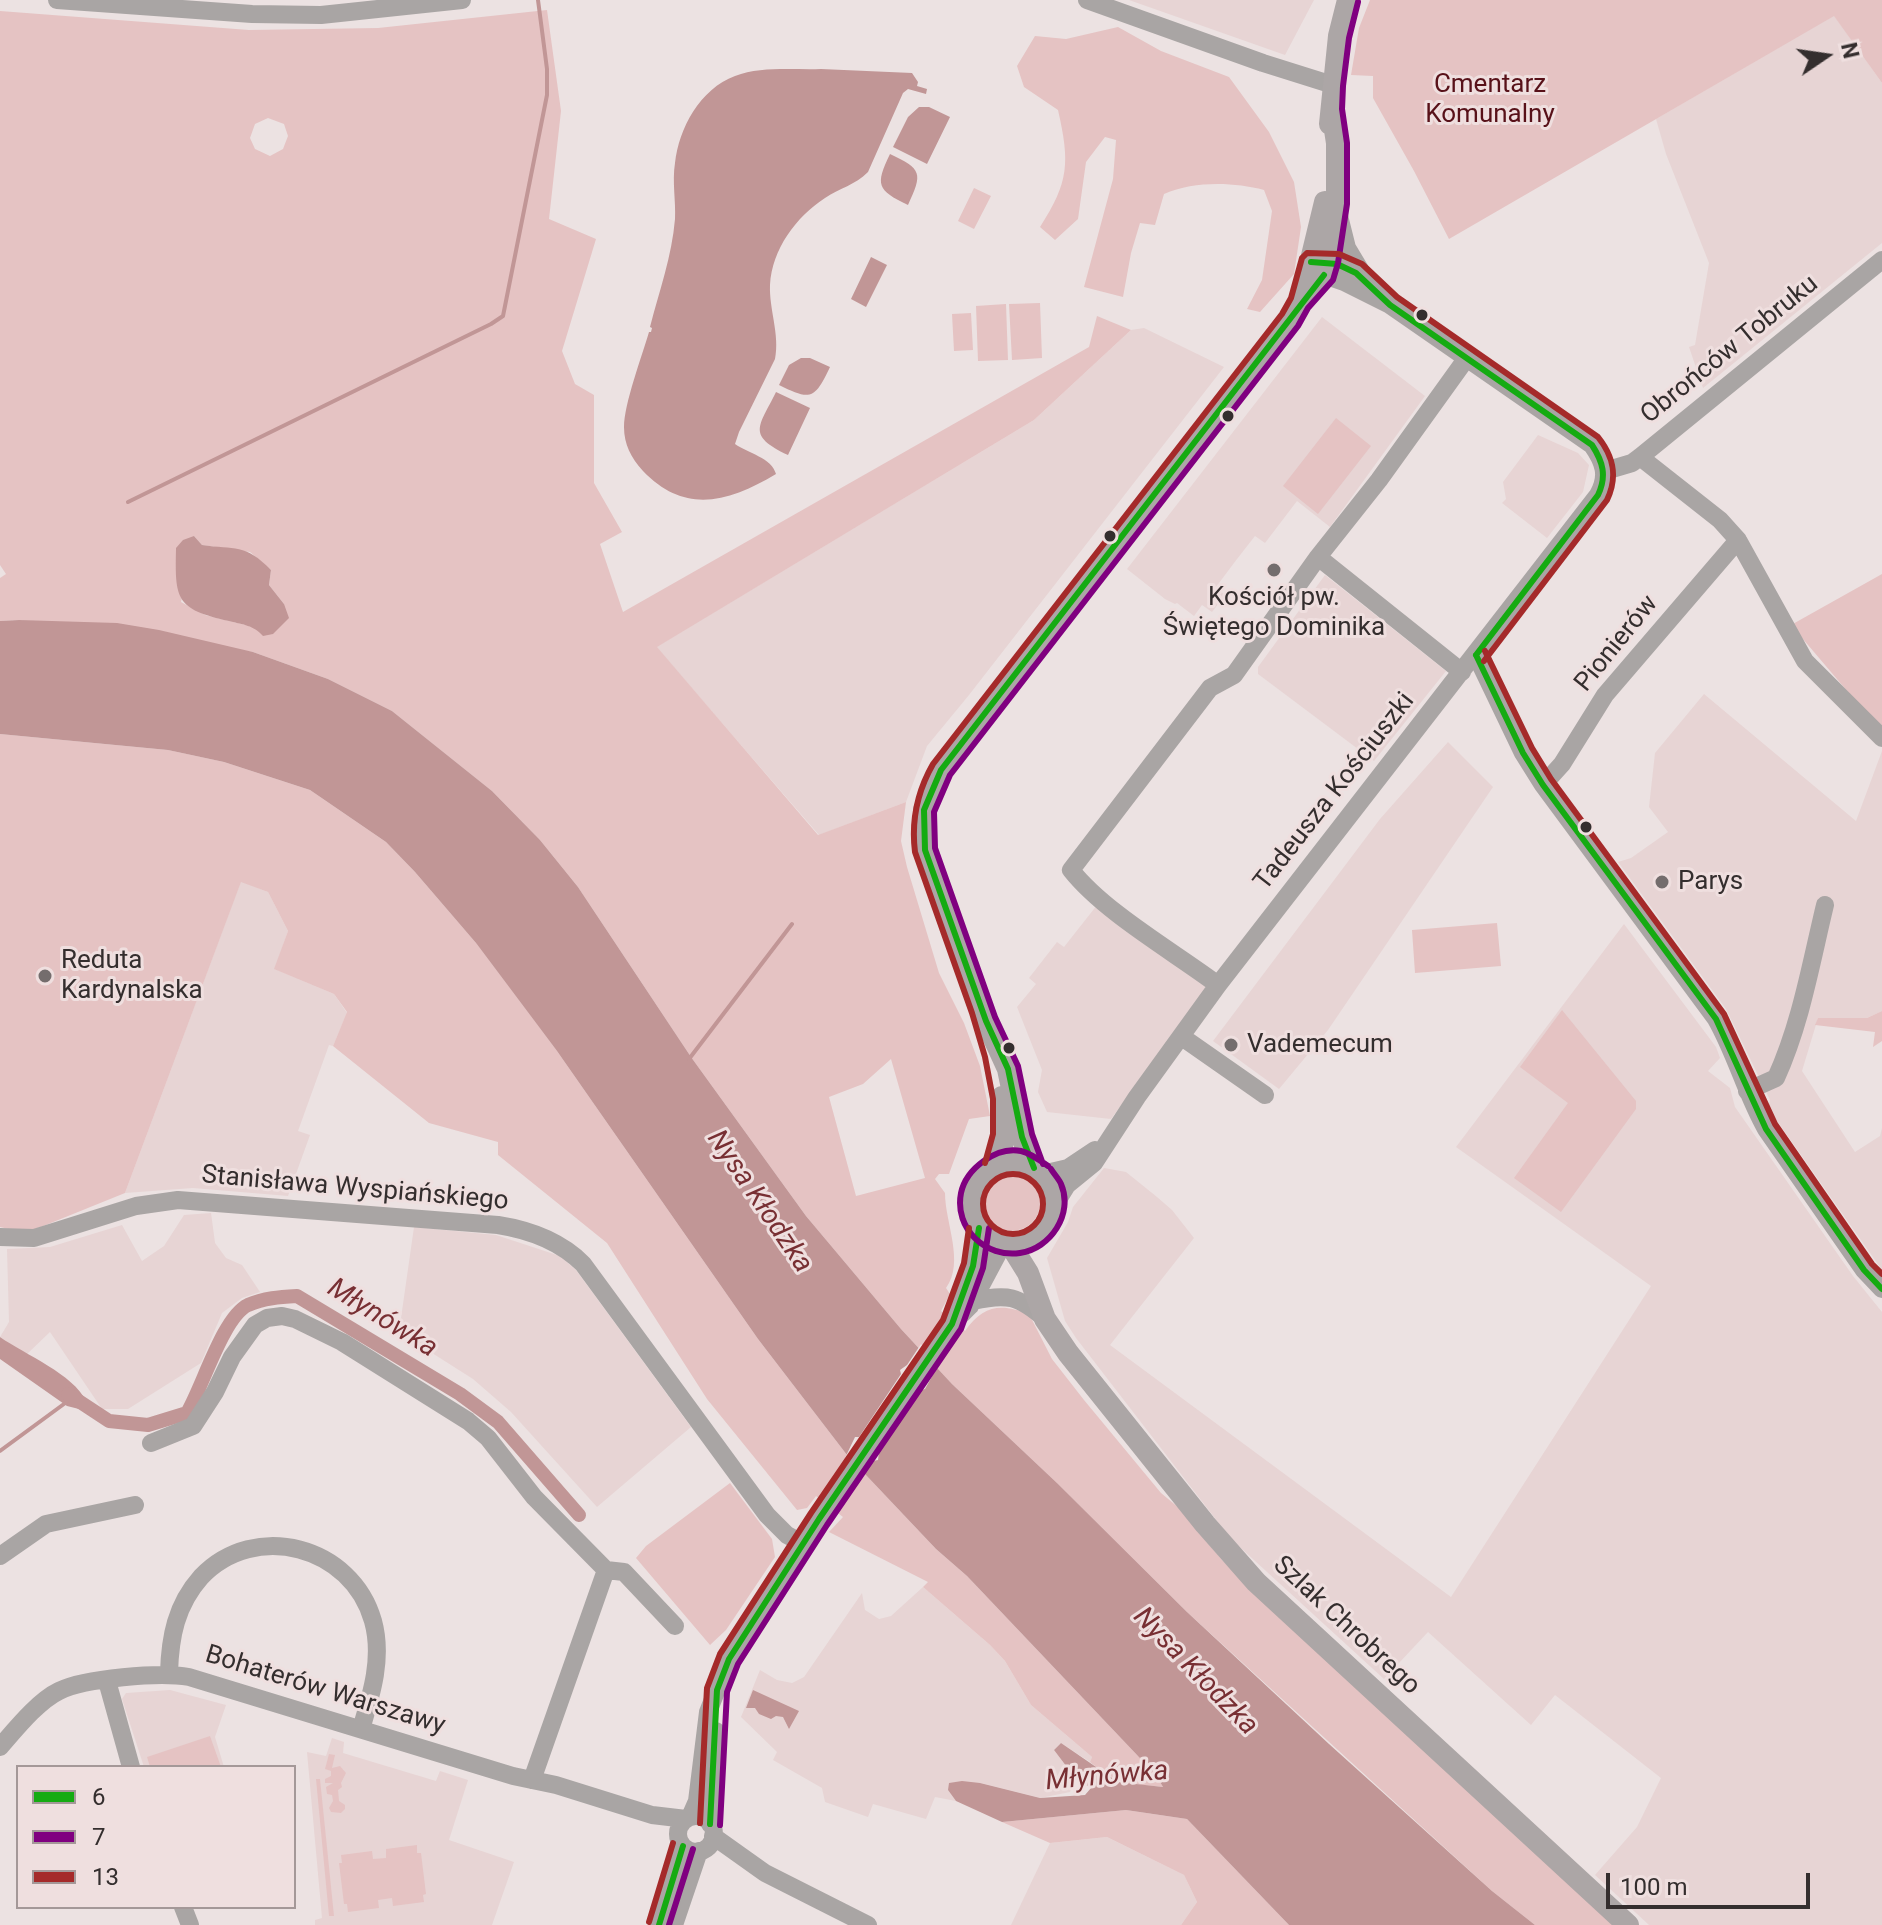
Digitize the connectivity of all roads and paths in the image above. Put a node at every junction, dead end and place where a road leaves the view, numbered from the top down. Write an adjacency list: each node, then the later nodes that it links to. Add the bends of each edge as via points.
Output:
1 (57, 0): 2 (street, via 321,15)
2 (462, 0)
3 (1087, 0): 5 (street)
4 (1348, 0): 6 (main road)
5 (1115, 4): 6 (street)
6 (1333, 85): 7 (main road)
7 (1332, 110): 8 (main road); 10 (main road)
8 (1337, 204): 10 (main road); 11 (street, via 1347,248)
9 (1882, 260): 14 (street, Obrońców Tobruku)
10 (1321, 266): 11 (street, via 1346,266); 12 (street); 24 (main road, via 1270,345 934,782 924,810 925,850)
11 (1363, 276): 12 (street)
12 (1390, 305): 13 (street)
13 (1466, 359): 15 (street, via 1592,445); 17 (street)
14 (1640, 457): 15 (street, Obrońców Tobruku); 16 (street)
15 (1605, 471): 18 (street, Tadeusza Kościuszki, via 1598,495)
16 (1738, 540): 20 (street, via 1805,661); 21 (street, Pionierów, via 1605,695)
17 (1318, 557): 19 (street); 23 (street, via 1234,675 1210,688 1071,870)
18 (1476, 655): 19 (street, Tadeusza Kościuszki); 21 (street)
19 (1462, 672): 23 (street, Tadeusza Kościuszki)
20 (1882, 738)
21 (1543, 785): 26 (street, via 1716,1019)
22 (1825, 905): 26 (street, via 1785,1058 1776,1078)
23 (1218, 985): 25 (street, Tadeusza Kościuszki)
24 (986, 1021): 29 (main road, via 1006,1120); 30 (main road, via 1008,1069 1022,1137)
25 (1182, 1037): 27 (street); 28 (street, Tadeusza Kościuszki)
26 (1747, 1091): 36 (street, via 1766,1129)
27 (1265, 1095)
28 (1104, 1145): 30 (street, Tadeusza Kościuszki, via 1068,1168); 31 (street, Tadeusza Kościuszki)
29 (995, 1166): 30 (main road, via 1019,1162); 32 (main road, via 973,1190 973,1216)
30 (1038, 1171): 31 (main road, via 1051,1189)
31 (1054, 1206): 33 (main road)
32 (979, 1228): 35 (main road); 37 (street, via 978,1254)
33 (1040, 1234): 35 (main road); 38 (main road, Szlak Chrobrego, via 1037,1245)
34 (0, 1237): 41 (street, Stanisława Wyspiańskiego, via 34,1238 136,1206 178,1200 485,1224 541,1236 583,1264 767,1515)
35 (1007, 1244): 37 (street); 38 (main road, Szlak Chrobrego, via 1024,1266)
36 (1882, 1289)
37 (961, 1312): 38 (street, via 1001,1296 1015,1298); 41 (street)
38 (1051, 1328): 55 (main road, Szlak Chrobrego, via 1256,1582)
39 (151, 1443): 43 (street, via 193,1426 255,1325 267,1318 295,1319 354,1349 468,1421)
40 (135, 1505): 42 (street, via 46,1524)
41 (804, 1544): 51 (street, via 729,1659 717,1690)
42 (0, 1556)
43 (606, 1570): 44 (street, via 624,1572); 50 (street)
44 (675, 1626)
45 (169, 1673): 46 (street, Bohaterów Warszawy); 47 (street, Bohaterów Warszawy); 47 (street, via 176,1617 212,1568 259,1548 305,1551 347,1575 373,1622 375,1678)
46 (107, 1681): 48 (street, Bohaterów Warszawy, via 57,1691); 49 (street)
47 (361, 1729): 50 (street, Bohaterów Warszawy)
48 (0, 1747)
49 (130, 1765)
50 (532, 1780): 51 (street, Bohaterów Warszawy, via 652,1815)
51 (696, 1834): 52 (street); 53 (street); 54 (street, Bohaterów Warszawy, via 739,1865)
52 (659, 1925)
53 (674, 1925)
54 (868, 1925)
55 (1628, 1925)

